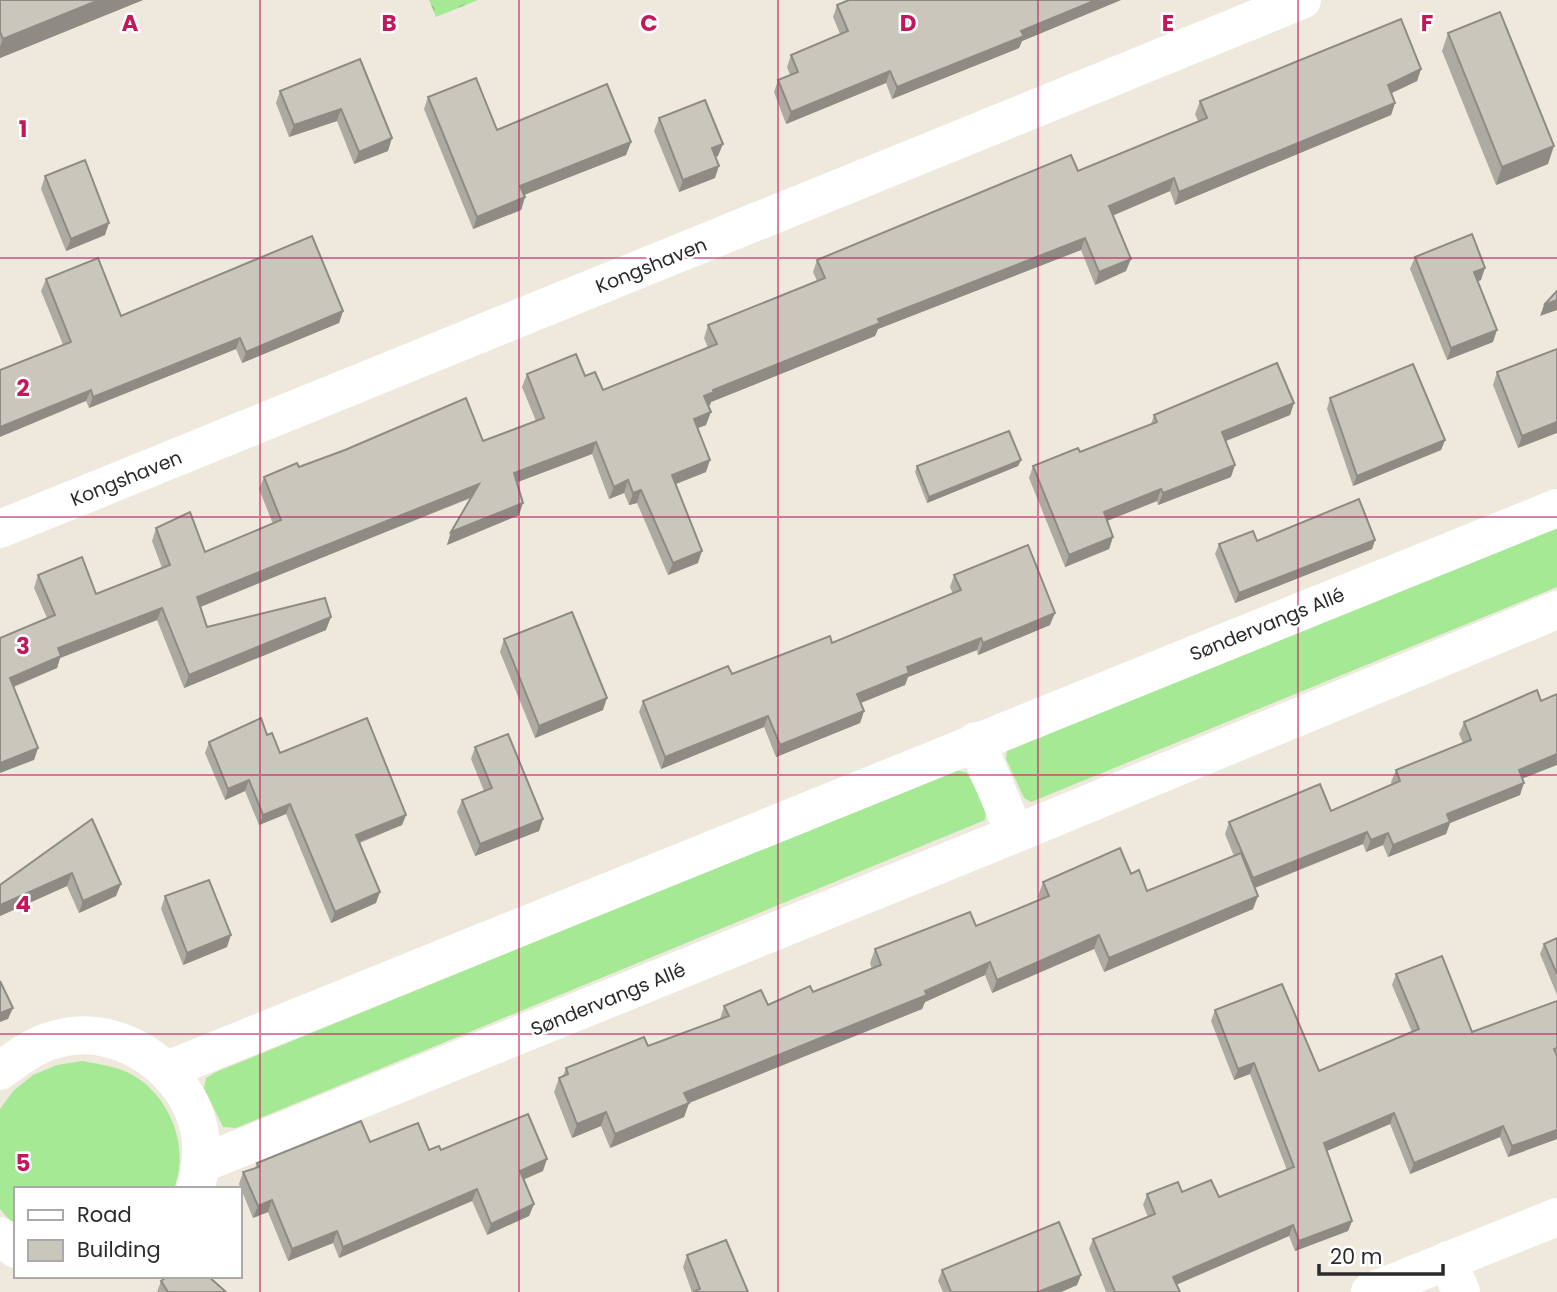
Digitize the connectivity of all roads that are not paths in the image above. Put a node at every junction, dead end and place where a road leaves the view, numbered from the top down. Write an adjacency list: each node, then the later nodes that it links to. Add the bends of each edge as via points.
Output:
1 (1302, 0): 3 (street, Kongshaven)
2 (1557, 508): 5 (street, Søndervangs Allé)
3 (0, 529)
4 (1557, 610): 6 (street, Søndervangs Allé)
5 (976, 741): 6 (street); 7 (street, Søndervangs Allé)
6 (1014, 834): 9 (street, Søndervangs Allé)
7 (167, 1070): 8 (street, via 138,1049 104,1037 68,1036 33,1047); 9 (street, via 188,1097 200,1129)
8 (0, 1071)
9 (199, 1176)
10 (1557, 1217): 13 (street)
11 (0, 1236): 12 (street)
12 (14, 1247)
13 (1454, 1276): 14 (street)
14 (1370, 1292)

